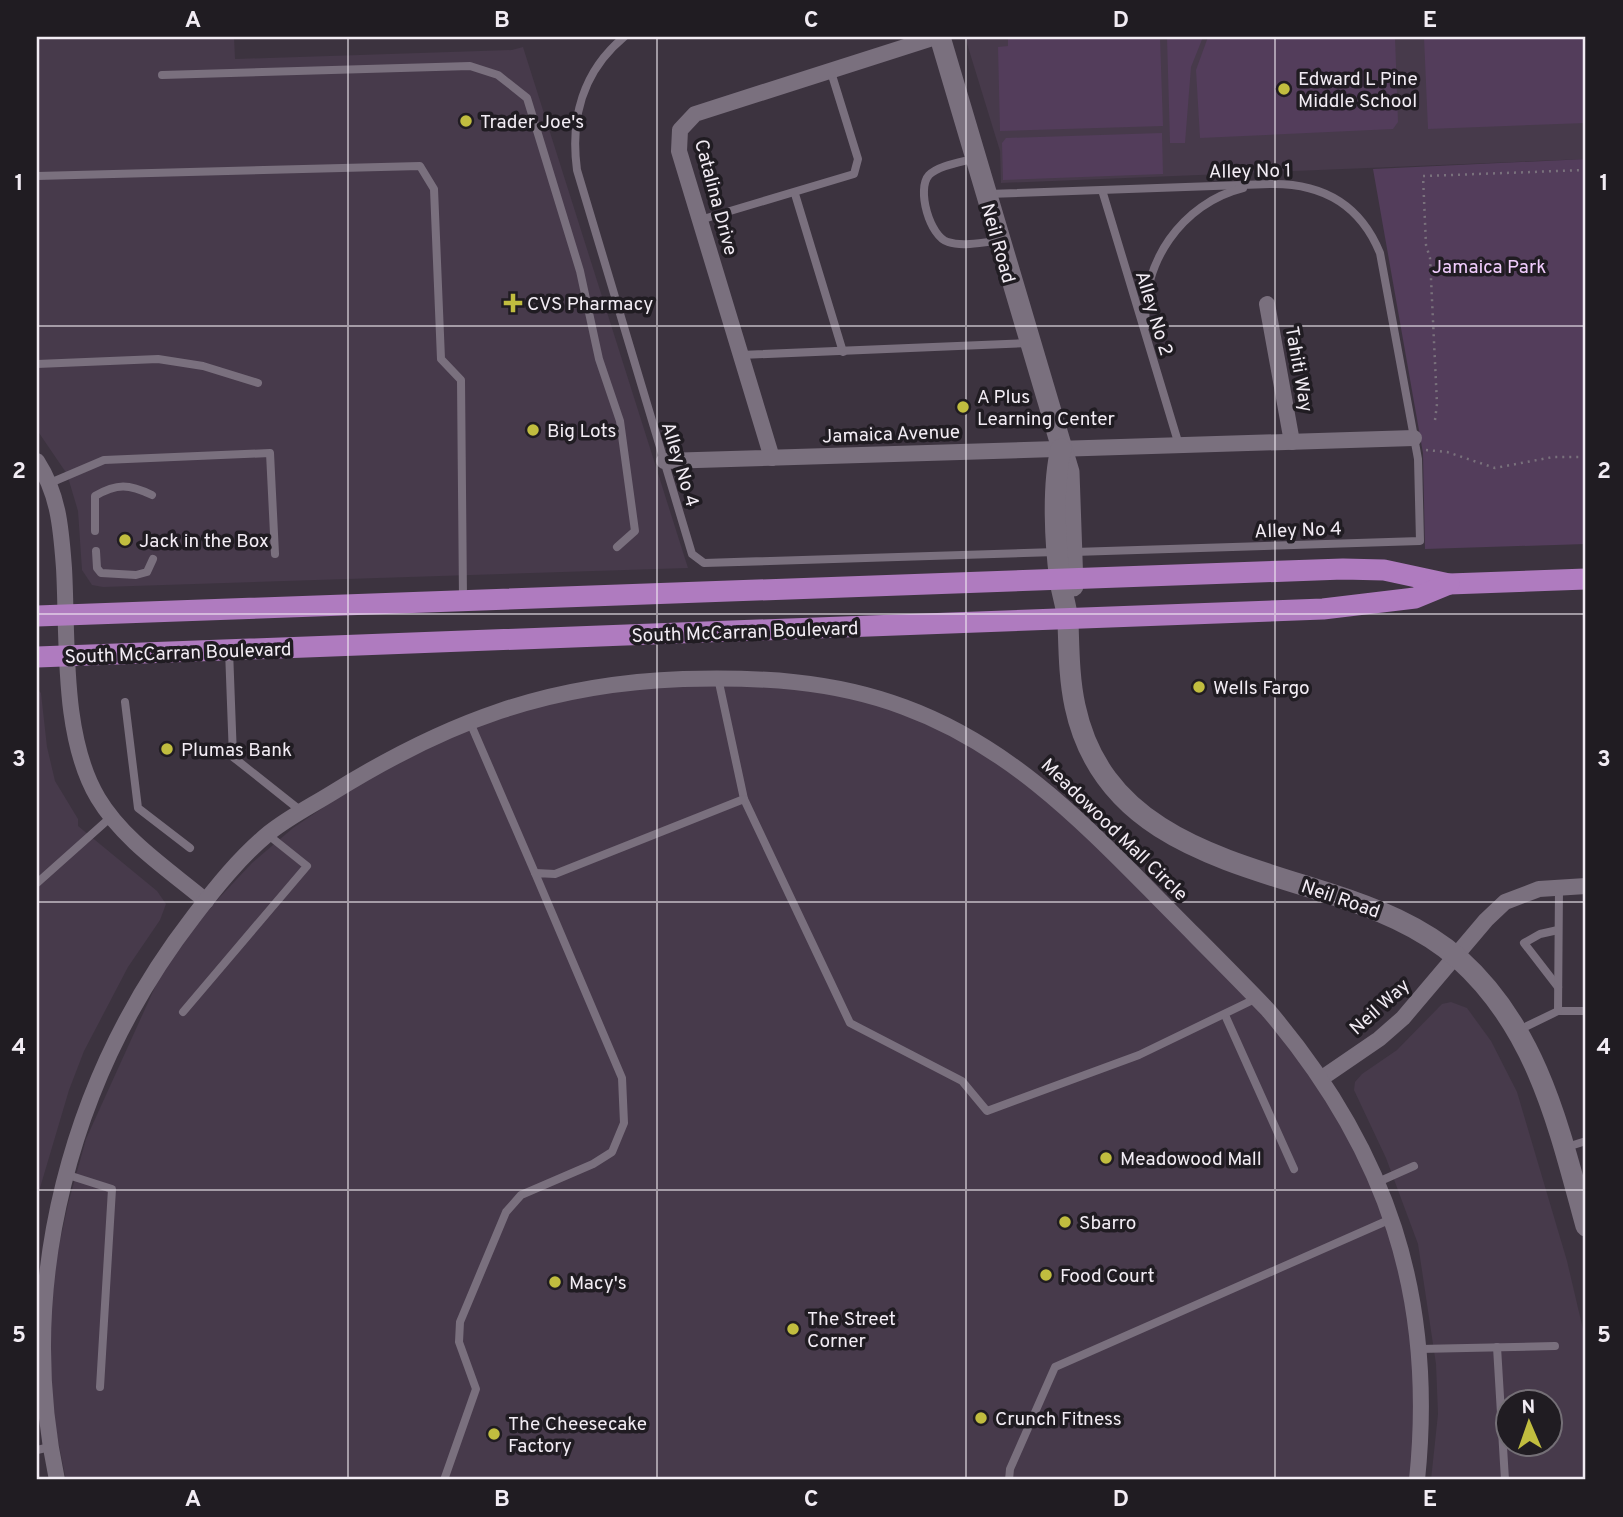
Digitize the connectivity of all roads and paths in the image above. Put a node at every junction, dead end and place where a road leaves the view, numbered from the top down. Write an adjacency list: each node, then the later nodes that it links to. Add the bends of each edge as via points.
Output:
1 (624, 37): 29 (lane, Alley No 4, via 587,82 574,148)
2 (938, 37): 3 (street, Catalina Drive); 5 (street, Neil Road)
3 (831, 72): 10 (lane, via 858,168 848,177); 12 (street, Catalina Drive, via 695,114 686,121 680,130 679,151)
4 (162, 75): 33 (lane, via 470,66 498,75 527,97 580,271 598,359 620,421 635,531)
5 (976, 158): 11 (street, Neil Road); 13 (lane, via 934,172 923,186 924,196 941,239 954,243)
6 (1586, 170): 21 (path, via 1423,176)
7 (37, 176): 41 (lane, via 419,166 434,189 441,359 461,380)
8 (1270, 184): 9 (lane, Alley No 1); 16 (lane, via 1216,199 1172,234 1146,294); 23 (lane, Alley No 1, via 1300,185 1329,193 1353,211 1373,235)
9 (1102, 190): 11 (lane, Alley No 1); 16 (lane, Alley No 2)
10 (795, 194): 12 (lane); 17 (lane)
11 (985, 194): 13 (street, Neil Road)
12 (700, 220): 18 (street, Catalina Drive)
13 (998, 241): 15 (street, Neil Road)
14 (1267, 304): 22 (street, Tahiti Way)
15 (1029, 342): 17 (lane); 25 (street, Neil Road)
16 (1150, 351): 24 (lane, Alley No 2)
17 (844, 352): 18 (lane)
18 (741, 355): 27 (street, Catalina Drive)
19 (37, 364): 20 (lane, via 158,359 203,366)
20 (258, 383)
21 (1435, 420)
22 (1292, 442): 23 (street, Jamaica Avenue); 24 (street, Jamaica Avenue)
23 (1415, 444): 26 (path, via 1495,468 1553,457); 35 (lane, Alley No 4, via 1420,541)
24 (1179, 445): 25 (street, Jamaica Avenue)
25 (1061, 449): 27 (street, Jamaica Avenue); 35 (street, Neil Road, via 1071,482)
26 (1586, 457)
27 (772, 458): 29 (street, Jamaica Avenue)
28 (37, 461): 30 (street)
29 (664, 461): 35 (lane, Alley No 4, via 692,554 704,563)
30 (50, 483): 36 (lane, via 104,460 270,453); 42 (street, via 62,529)
31 (152, 495): 32 (lane, via 131,485 117,485 95,496)
32 (95, 531)
33 (617, 547)
34 (96, 551): 37 (lane, via 97,568 109,575 147,572)
35 (1066, 552): 38 (street, Neil Road)
36 (275, 554)
37 (153, 559)
38 (1067, 579): 40 (main road, South McCarran Boulevard, via 1357,569); 41 (main road, South McCarran Boulevard); 44 (street, Neil Road)
39 (1586, 579): 40 (main road, South McCarran Boulevard)
40 (1449, 584): 44 (main road, South McCarran Boulevard, via 1385,604)
41 (463, 599): 42 (main road, South McCarran Boulevard)
42 (67, 615): 43 (main road, South McCarran Boulevard); 46 (street)
43 (37, 616)
44 (1068, 618): 45 (main road, South McCarran Boulevard); 62 (street, Neil Road, via 1071,682 1084,736 1108,778 1149,822 1216,857 1380,911 1416,928)
45 (229, 650): 46 (main road, South McCarran Boulevard); 52 (lane, via 233,757)
46 (68, 656): 47 (main road, South McCarran Boulevard); 53 (street, via 79,756)
47 (37, 657)
48 (718, 678): 50 (street, Meadowood Mall Circle, via 604,685 516,704); 51 (lane); 64 (street, Meadowood Mall Circle, via 782,680 865,694 942,722 983,744 1062,802)
49 (125, 702): 55 (lane, via 138,808)
50 (469, 720): 52 (street, Meadowood Mall Circle, via 385,759); 56 (lane)
51 (744, 799): 56 (lane, via 555,874); 68 (lane, via 850,1023 962,1081 987,1111 1089,1076)
52 (300, 810): 54 (street, Meadowood Mall Circle)
53 (111, 817): 57 (lane); 60 (street)
54 (267, 834): 60 (street, Meadowood Mall Circle); 66 (lane, via 307,866)
55 (190, 848)
56 (535, 873): 87 (lane, via 622,1078 624,1123 612,1152 521,1195 506,1212 460,1321 459,1342 476,1389)
57 (37, 883)
58 (1586, 887): 59 (street, Neil Way)
59 (1559, 888): 61 (lane); 62 (street, Neil Way, via 1539,889 1505,902)
60 (206, 901): 75 (street, Meadowood Mall Circle, via 138,998 105,1065)
61 (1558, 930): 63 (lane); 63 (lane, via 1524,943)
62 (1457, 957): 69 (street, Neil Road); 70 (street, Neil Way, via 1403,1018)
63 (1558, 987): 67 (lane)
64 (1257, 998): 68 (lane); 70 (street, Meadowood Mall Circle)
65 (1586, 1011): 67 (lane)
66 (183, 1012)
67 (1558, 1012): 69 (lane)
68 (1225, 1015): 74 (lane)
69 (1519, 1030): 72 (street, Neil Road, via 1544,1080)
70 (1322, 1077): 76 (street, Meadowood Mall Circle)
71 (1586, 1141): 72 (lane)
72 (1564, 1149): 77 (street, Neil Road)
73 (1414, 1166): 76 (lane)
74 (1294, 1169)
75 (65, 1174): 80 (street, Meadowood Mall Circle); 84 (lane, via 112,1189)
76 (1378, 1182): 78 (street, Meadowood Mall Circle)
77 (1582, 1195): 79 (street, Neil Road)
78 (1391, 1219): 83 (street, Meadowood Mall Circle, via 1412,1294); 88 (lane, via 1055,1367)
79 (1586, 1226)
80 (40, 1264): 85 (street, Meadowood Mall Circle)
81 (1555, 1346): 82 (lane)
82 (1497, 1347): 83 (lane); 90 (lane)
83 (1419, 1349): 89 (street, Meadowood Mall Circle, via 1422,1409)
84 (100, 1387)
85 (44, 1449): 86 (street, Meadowood Mall Circle)
86 (57, 1480)
87 (443, 1480)
88 (1009, 1480)
89 (1417, 1480)
90 (1505, 1480)

